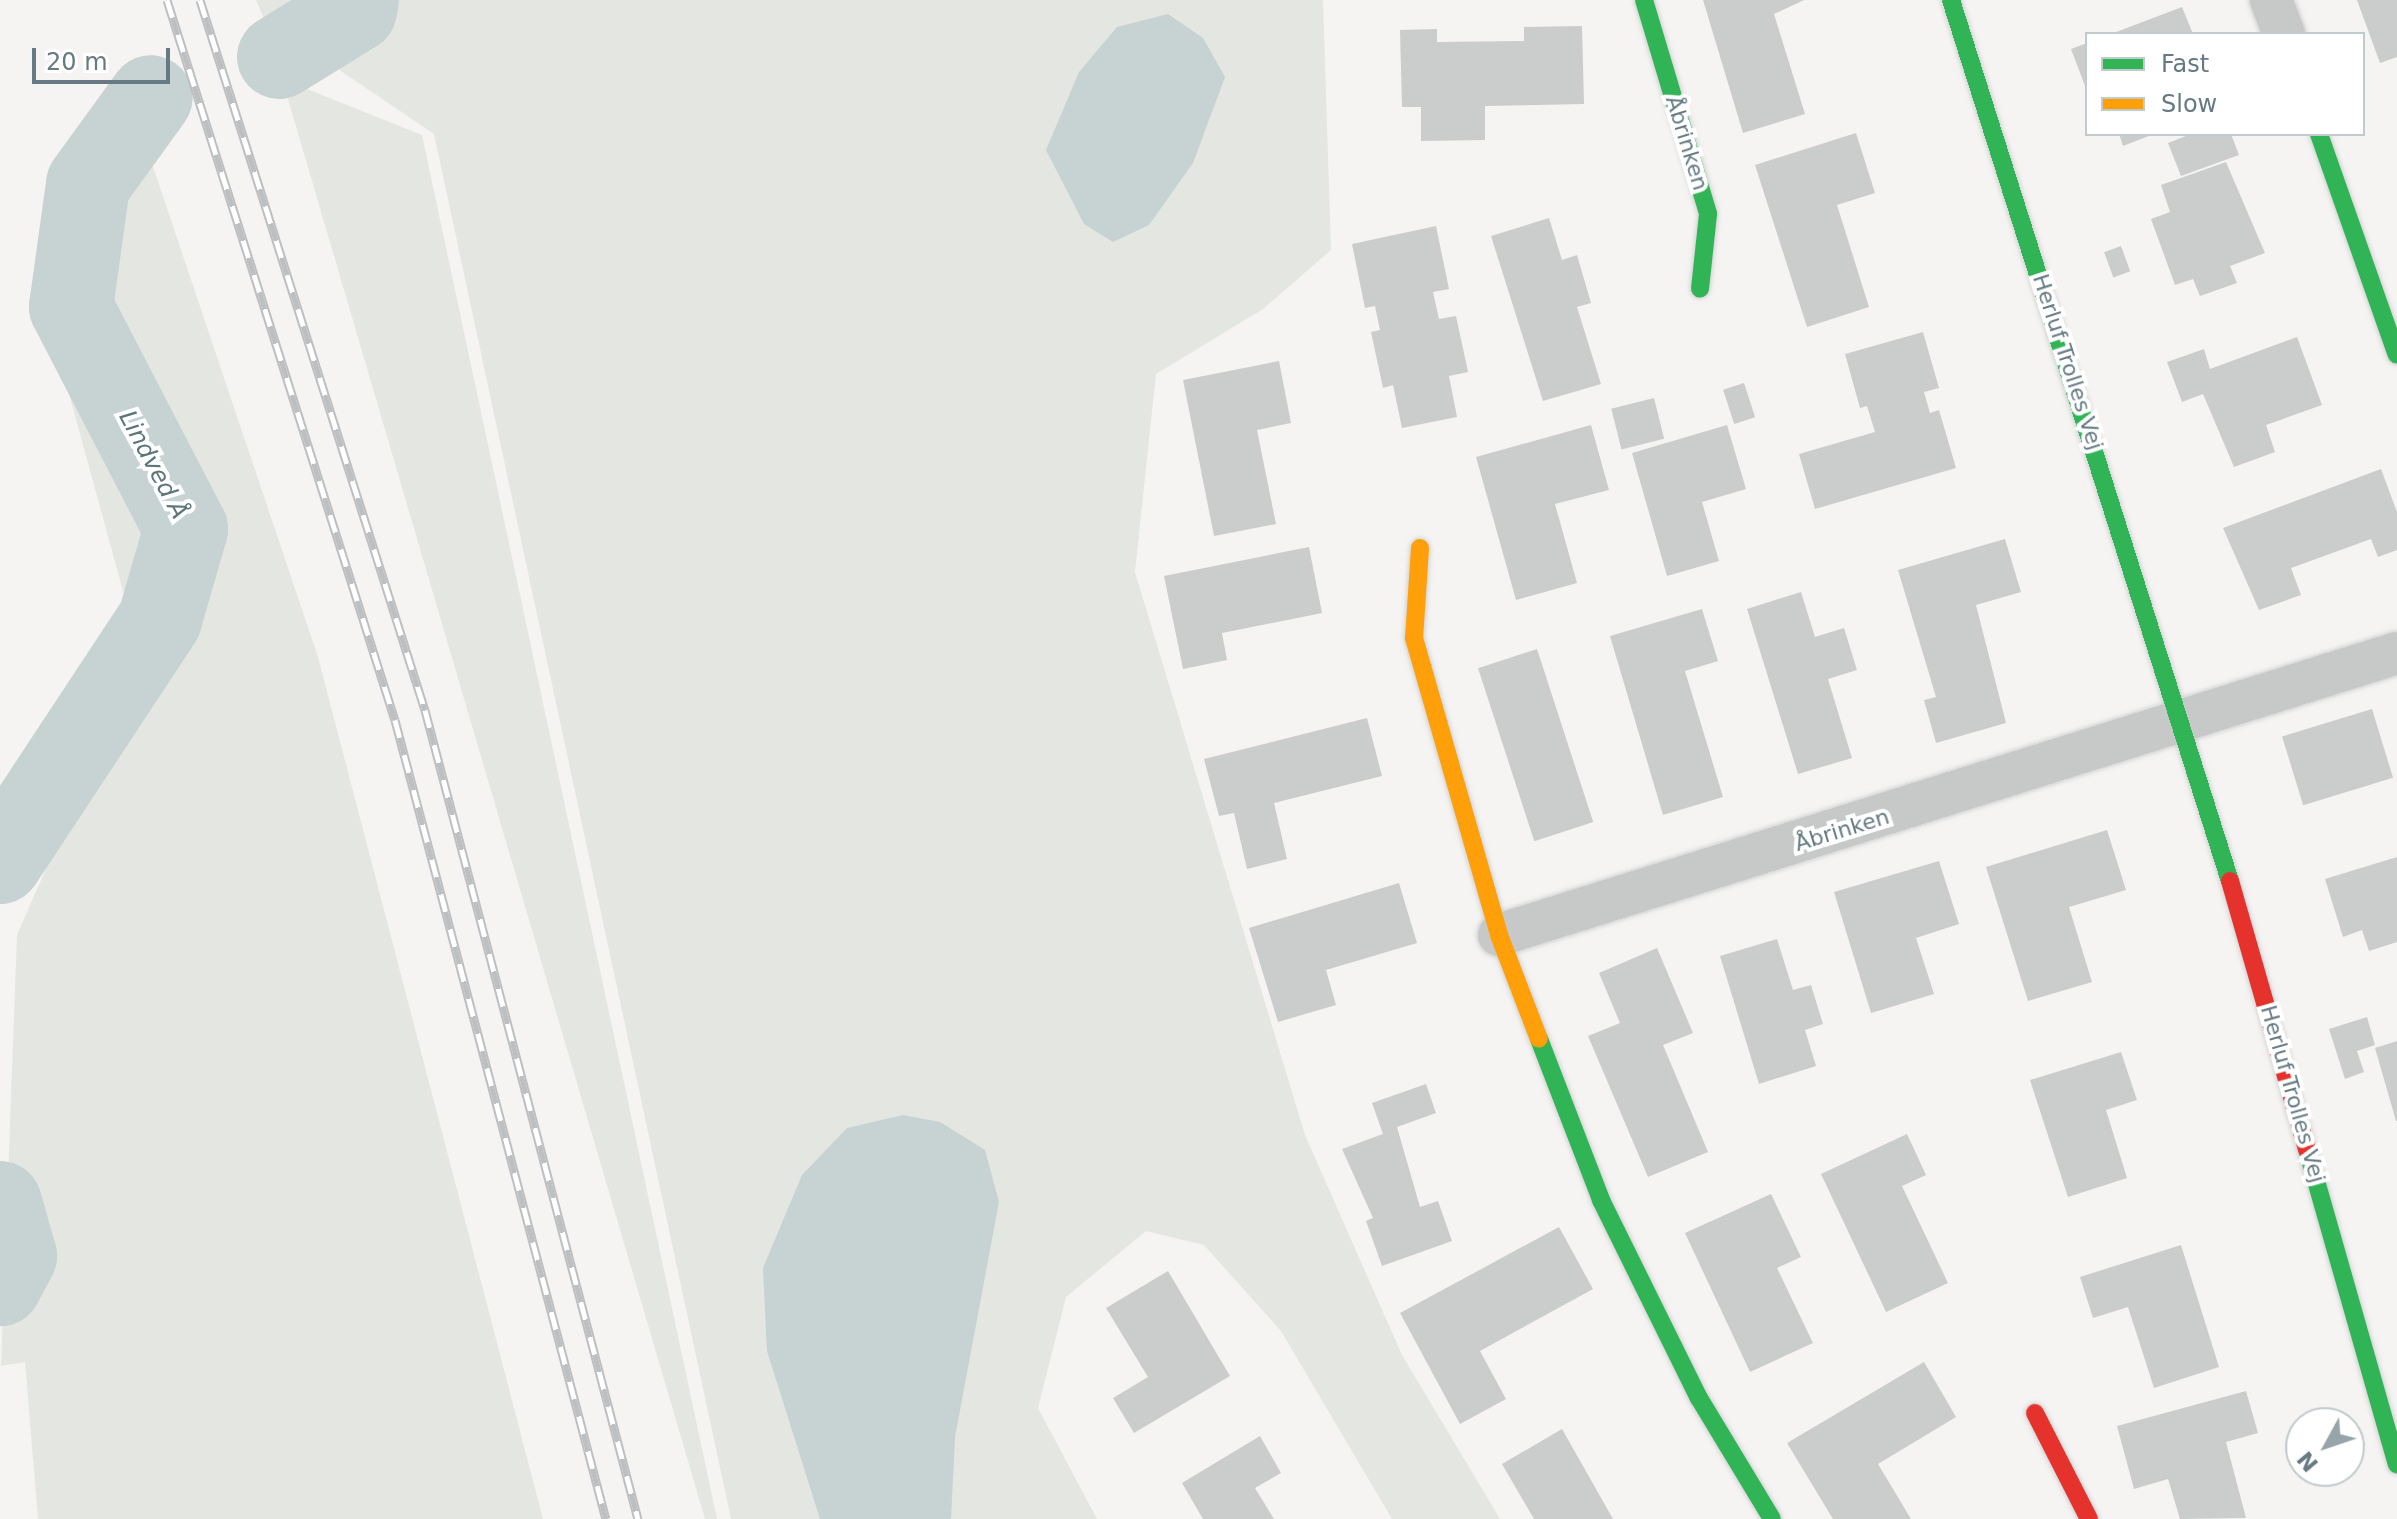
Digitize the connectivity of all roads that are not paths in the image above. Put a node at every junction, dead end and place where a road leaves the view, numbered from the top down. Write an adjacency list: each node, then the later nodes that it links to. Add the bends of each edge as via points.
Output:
1 (1644, 0): 6 (street, Åbrinken, via 1708,214)
2 (1951, 0): 10 (street, Herluf Trolles Vej)
3 (2271, 0): 4 (street)
4 (2283, 32)
5 (2320, 136): 7 (street)
6 (1700, 289)
7 (2397, 355)
8 (1420, 548): 11 (street, via 1414,638)
9 (2397, 653): 10 (street)
10 (2185, 725): 11 (street, Åbrinken); 13 (street, Herluf Trolles Vej)
11 (1499, 935): 14 (street, via 1601,1200 1699,1398)
12 (2035, 1413): 15 (street)
13 (2397, 1464)
14 (1772, 1519)
15 (2089, 1519)

